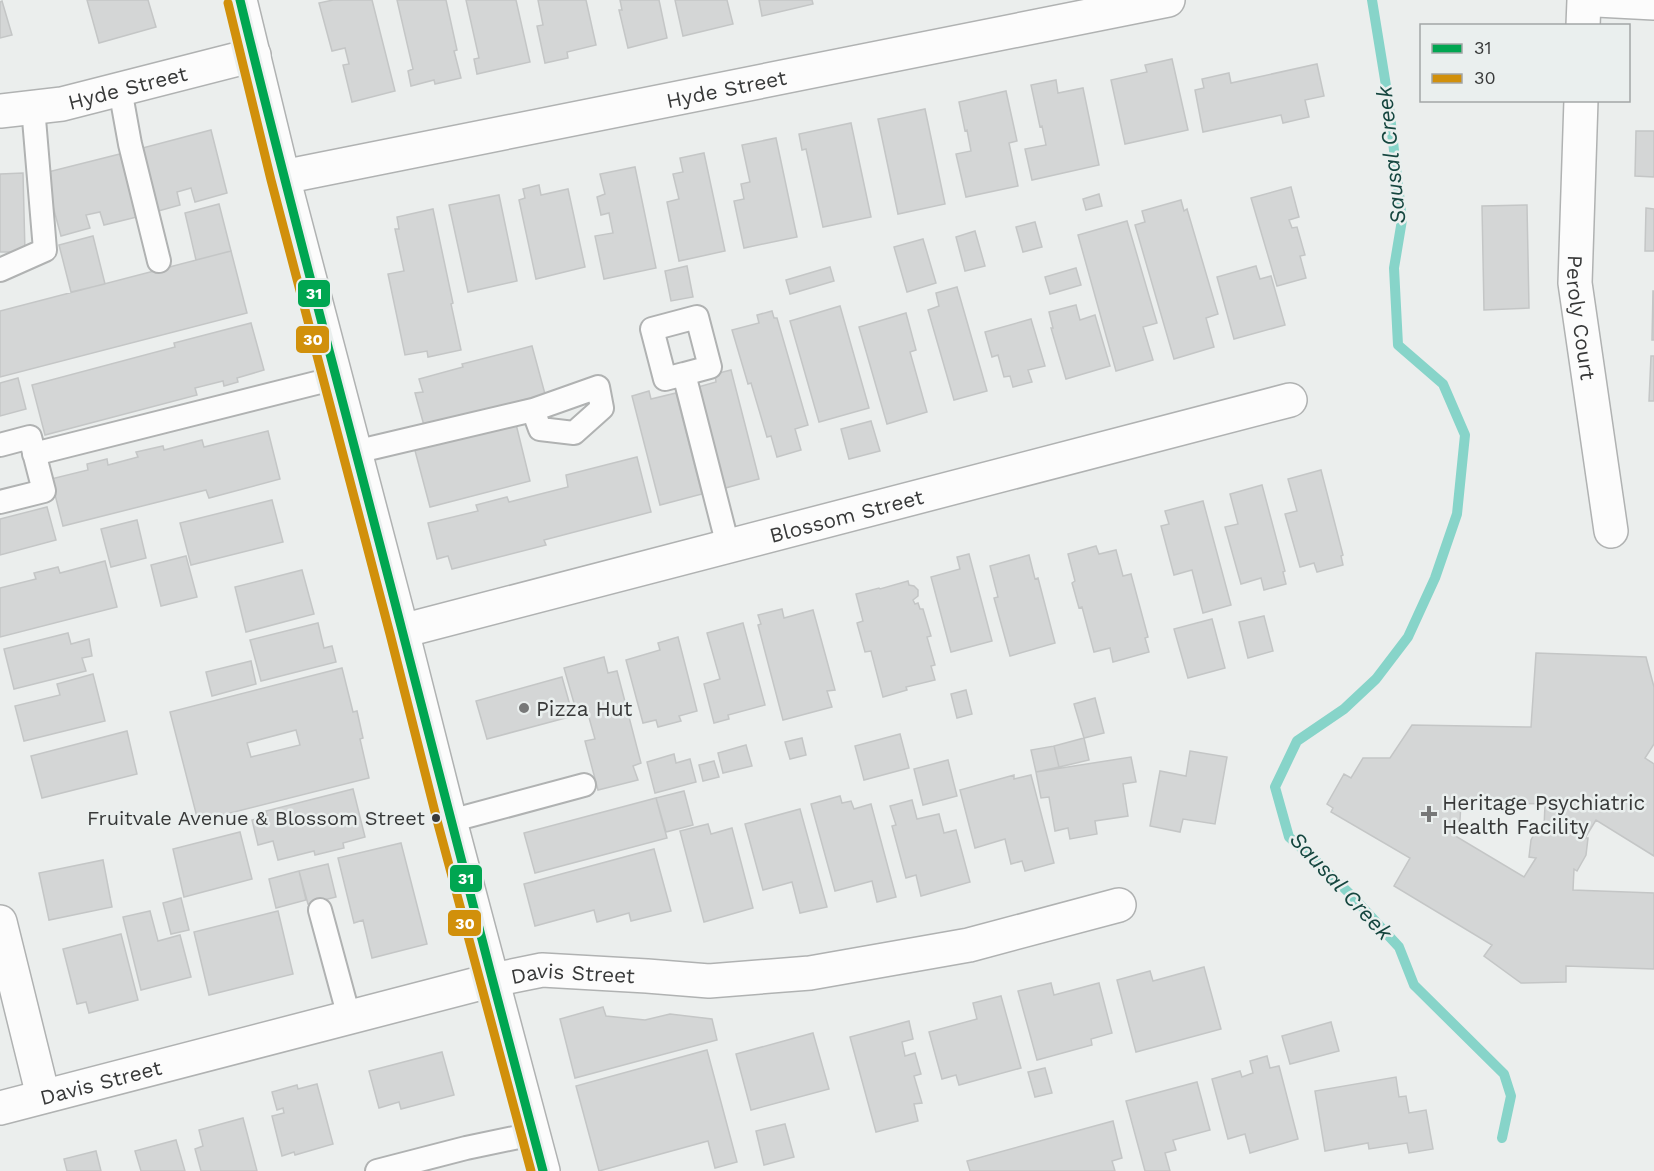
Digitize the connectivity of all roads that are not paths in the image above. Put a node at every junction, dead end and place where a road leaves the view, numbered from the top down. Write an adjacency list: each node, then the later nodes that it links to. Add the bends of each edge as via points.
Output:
1 (240, 0): 7 (street)
2 (1168, 0): 12 (street, Hyde Street)
3 (1584, 0): 6 (street)
4 (1597, 0): 5 (street)
5 (1654, 3)
6 (1583, 24)
7 (254, 55): 8 (street, Hyde Street); 12 (street)
8 (120, 89): 10 (street, Hyde Street); 13 (lane, via 129,144)
9 (1581, 102): 23 (street, Peroly Court, via 1575,283)
10 (33, 107): 11 (street, Hyde Street); 14 (lane, via 45,250)
11 (0, 111)
12 (283, 177): 16 (street)
13 (159, 261)
14 (0, 270)
15 (684, 374): 24 (lane)
16 (336, 378): 20 (street); 21 (lane)
17 (1290, 400): 24 (street, Blossom Street)
18 (533, 410): 20 (lane)
19 (0, 445): 21 (lane, via 30,437)
20 (355, 452): 25 (street)
21 (34, 454): 22 (lane, via 44,491)
22 (0, 502)
23 (1611, 531)
24 (728, 546): 25 (street, Blossom Street)
25 (402, 631): 27 (street)
26 (584, 785): 27 (lane)
27 (450, 820): 31 (street)
28 (1119, 905): 31 (street, Davis Street, via 969,945 810,973 709,981 542,970)
29 (320, 910): 32 (lane)
30 (0, 922): 33 (street)
31 (492, 980): 32 (street, Davis Street); 35 (street)
32 (349, 1017): 33 (street, Davis Street)
33 (43, 1096): 34 (street, Davis Street)
34 (0, 1108)
35 (533, 1134): 36 (lane); 37 (street)
36 (377, 1171)
37 (543, 1171)

